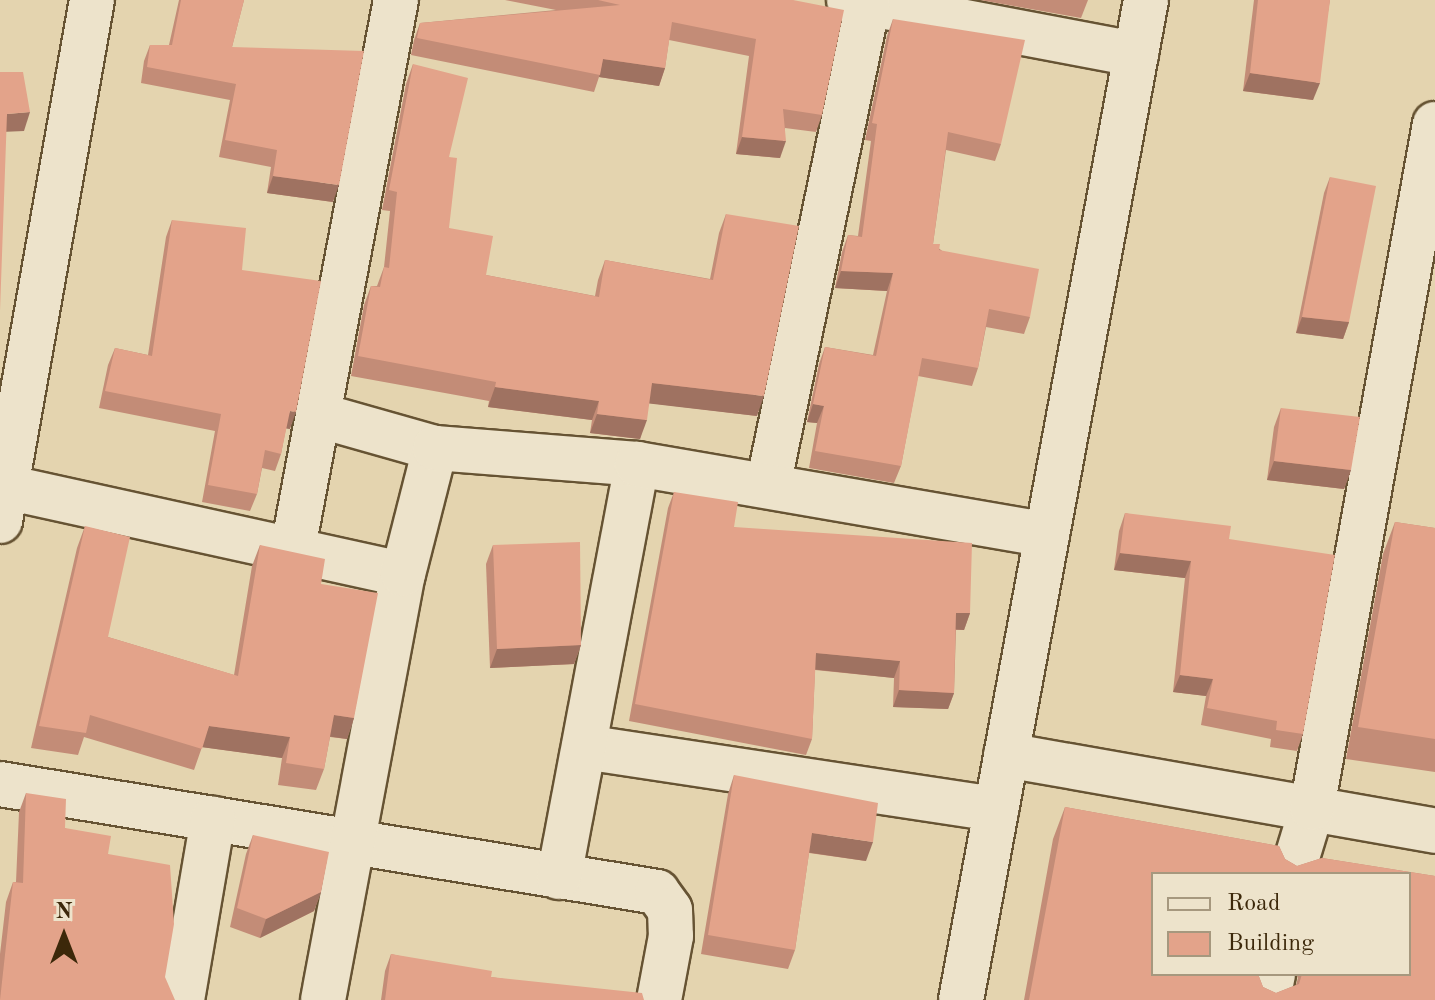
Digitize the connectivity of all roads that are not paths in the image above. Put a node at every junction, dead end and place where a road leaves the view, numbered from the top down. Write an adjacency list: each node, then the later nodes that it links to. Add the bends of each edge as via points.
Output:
1 (92, 0): 7 (street)
2 (396, 0): 8 (street)
3 (1146, 0): 5 (street)
4 (859, 2): 5 (street); 11 (street)
5 (1136, 54): 13 (street)
6 (1435, 124): 19 (street)
7 (15, 343): 12 (street)
8 (318, 415): 9 (street); 14 (street)
9 (435, 448): 10 (street); 15 (street)
10 (637, 464): 11 (street); 16 (street)
11 (768, 486): 13 (street)
12 (3, 504): 14 (street)
13 (1047, 535): 17 (street)
14 (293, 548): 15 (street)
15 (403, 574): 23 (street)
16 (584, 747): 20 (street); 25 (street)
17 (1006, 755): 19 (street); 20 (street)
18 (0, 784): 21 (street)
19 (1312, 808): 22 (street); 24 (street)
20 (996, 809): 30 (street)
21 (213, 819): 23 (street); 27 (street)
22 (1435, 831)
23 (352, 842): 25 (street); 28 (street)
24 (1293, 872)
25 (559, 877): 29 (street, via 657,892 670,910 671,936)
26 (1273, 976): 31 (street)
27 (182, 1000)
28 (323, 1000)
29 (659, 1000)
30 (961, 1000)
31 (1268, 1000)

